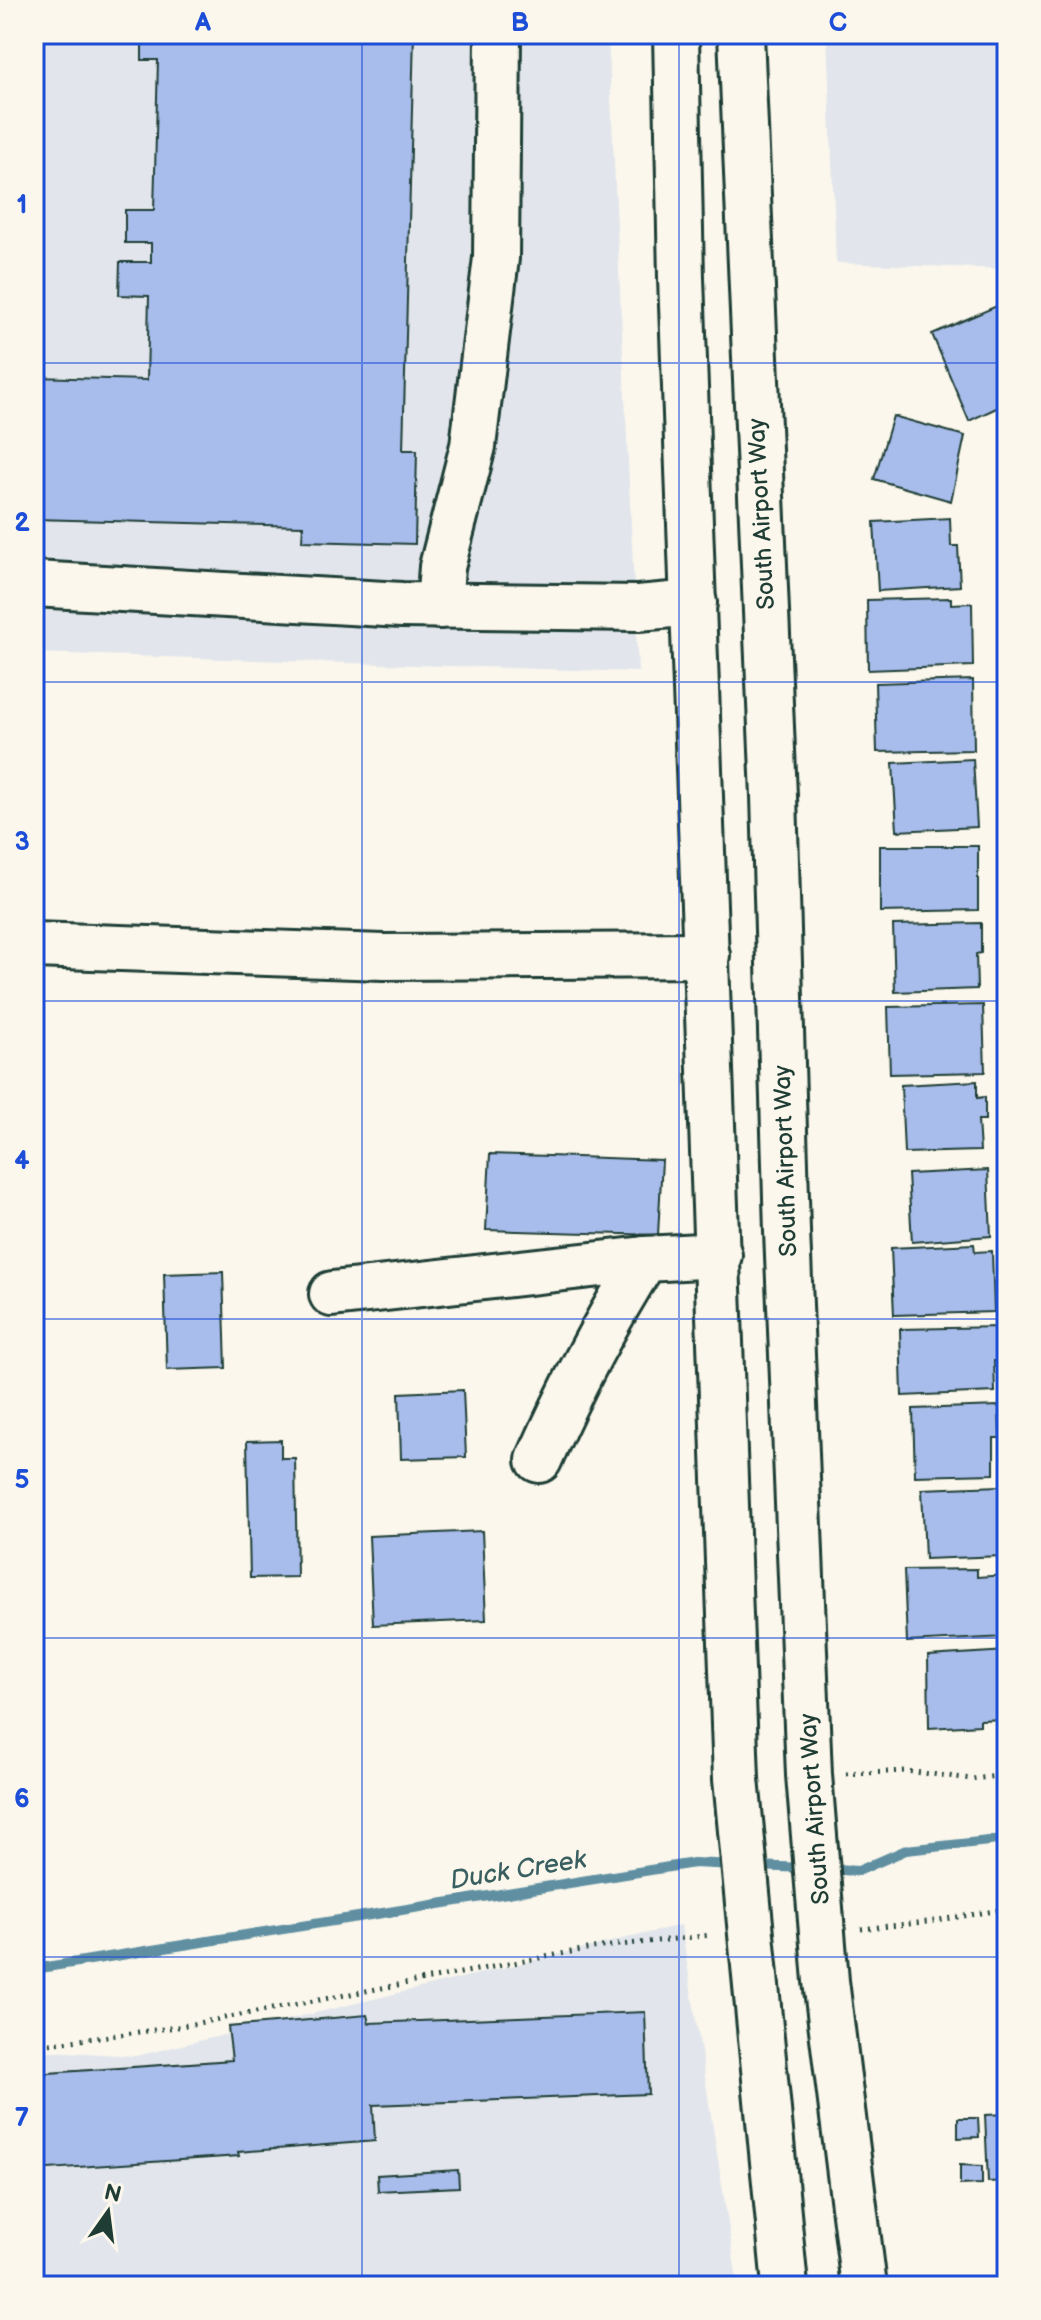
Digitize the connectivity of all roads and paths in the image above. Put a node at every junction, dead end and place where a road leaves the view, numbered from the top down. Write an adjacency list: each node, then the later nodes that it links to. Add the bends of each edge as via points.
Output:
1 (498, 34): 6 (main road, via 496,258 473,446 445,555)
2 (676, 34): 5 (main road)
3 (741, 34): 14 (main road, South Airport Way)
4 (34, 584): 6 (main road)
5 (694, 603): 6 (main road, via 638,608); 8 (main road)
6 (439, 606)
7 (34, 945): 8 (main road, via 384,957)
8 (707, 955): 9 (main road)
9 (719, 1255): 10 (main road); 16 (main road, via 736,1779)
10 (645, 1259): 11 (main road); 12 (main road, via 592,1350)
11 (332, 1294)
12 (539, 1460)
13 (1007, 1775): 14 (path, via 972,1779 906,1771)
14 (810, 1786): 17 (main road, South Airport Way)
15 (1007, 1909): 17 (path, via 878,1929)
16 (751, 1930): 18 (path, via 592,1948 177,2027); 19 (main road)
17 (824, 1930): 20 (main road, South Airport Way)
18 (34, 2046)
19 (785, 2286)
20 (864, 2286)

